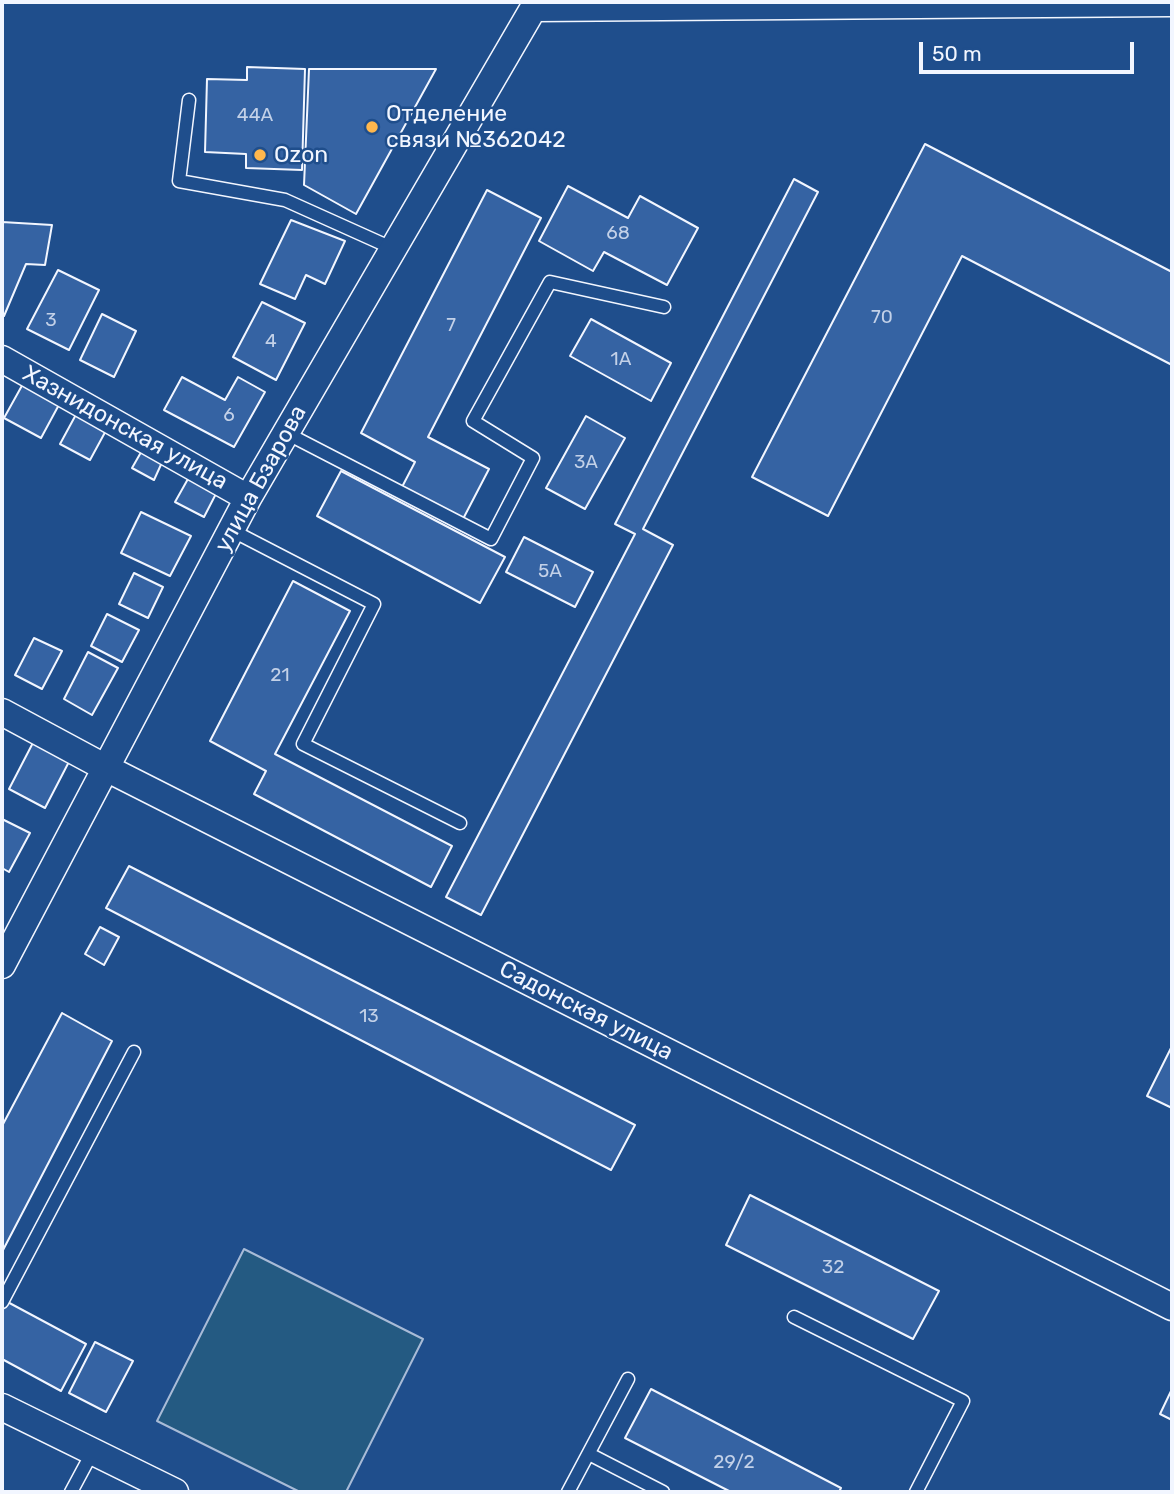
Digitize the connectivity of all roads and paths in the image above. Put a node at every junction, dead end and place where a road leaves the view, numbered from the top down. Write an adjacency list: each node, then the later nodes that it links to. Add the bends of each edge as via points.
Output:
1 (1172, 3): 2 (street)
2 (536, 5): 4 (street, улица Бзарова)
3 (189, 100): 4 (lane, via 179,181 285,200)
4 (394, 249): 7 (street, улица Бзарова)
5 (664, 307): 7 (lane, via 550,282 473,421 533,458 491,539)
6 (2, 359): 8 (street, Хазнидонская улица)
7 (286, 433): 8 (street, улица Бзарова)
8 (248, 498): 9 (street, улица Бзарова)
9 (231, 530): 11 (street, улица Бзарова); 12 (lane, via 374,604 303,744)
10 (2, 712): 11 (street, Садонская улица)
11 (106, 768): 13 (street, улица Бзарова); 16 (street, Садонская улица)
12 (460, 823)
13 (2, 965)
14 (134, 1052): 15 (lane)
15 (2, 1303)
16 (1172, 1307)
17 (794, 1317): 26 (lane, via 963,1401)
18 (628, 1379): 21 (lane)
19 (2, 1406): 20 (street)
20 (93, 1451): 22 (lane); 23 (street)
21 (589, 1454): 24 (lane); 25 (lane)
22 (71, 1492)
23 (175, 1492)
24 (568, 1492)
25 (663, 1492)
26 (916, 1492)

